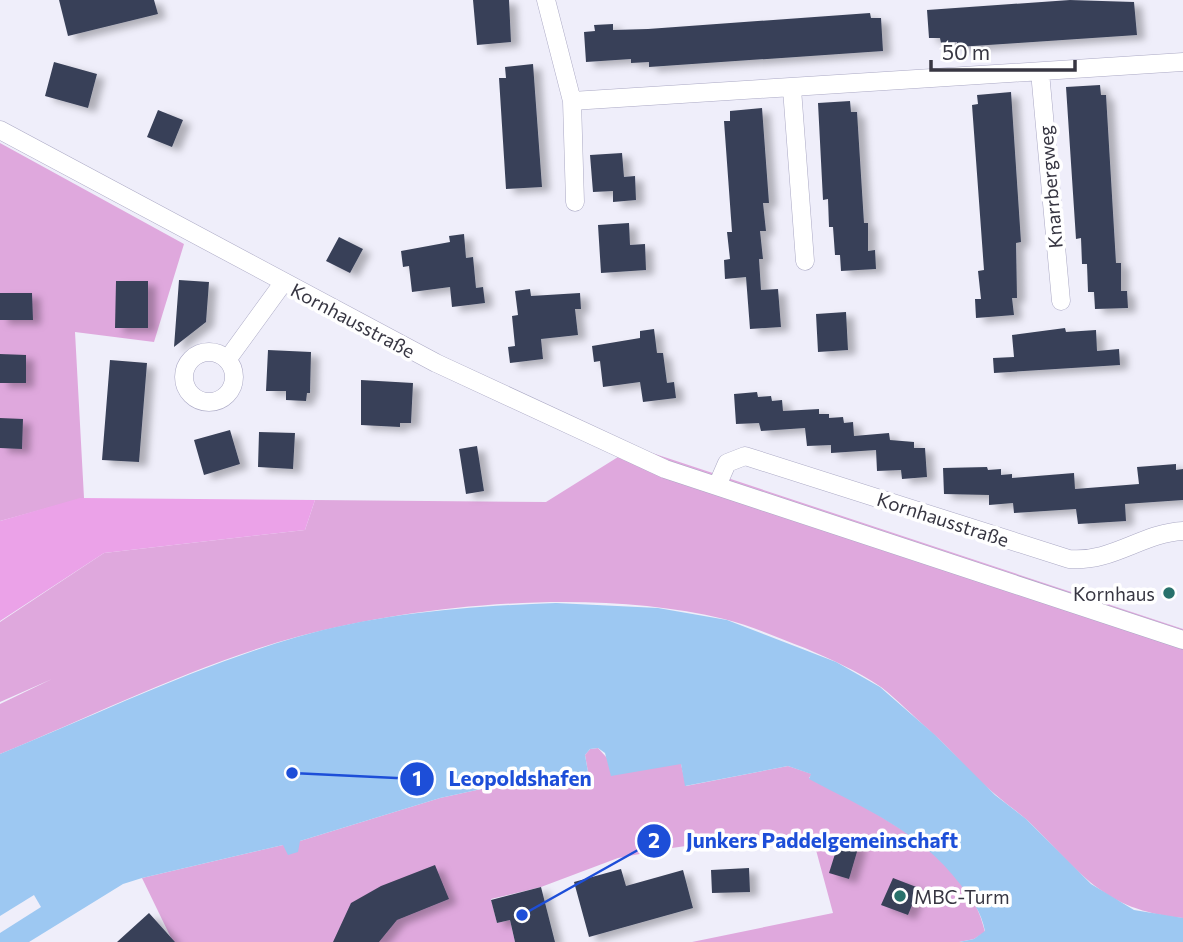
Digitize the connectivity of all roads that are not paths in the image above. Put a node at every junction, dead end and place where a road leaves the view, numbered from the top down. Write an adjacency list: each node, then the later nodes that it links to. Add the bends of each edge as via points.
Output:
1 (545, 0): 5 (street)
2 (1183, 62): 3 (street)
3 (1040, 72): 4 (street); 10 (street, Knarrbergweg)
4 (792, 89): 5 (street); 8 (street)
5 (572, 101): 7 (street)
6 (0, 130): 9 (street, Kornhausstraße)
7 (575, 202)
8 (804, 261)
9 (283, 283): 11 (street); 12 (street, Kornhausstraße, via 436,363 665,469)
10 (1060, 302)
11 (227, 360)
12 (717, 486): 13 (street, Kornhausstraße, via 727,463 745,456 1069,559 1094,560 1161,534); 14 (street, Kornhausstraße)
13 (1183, 531)
14 (1183, 640)

